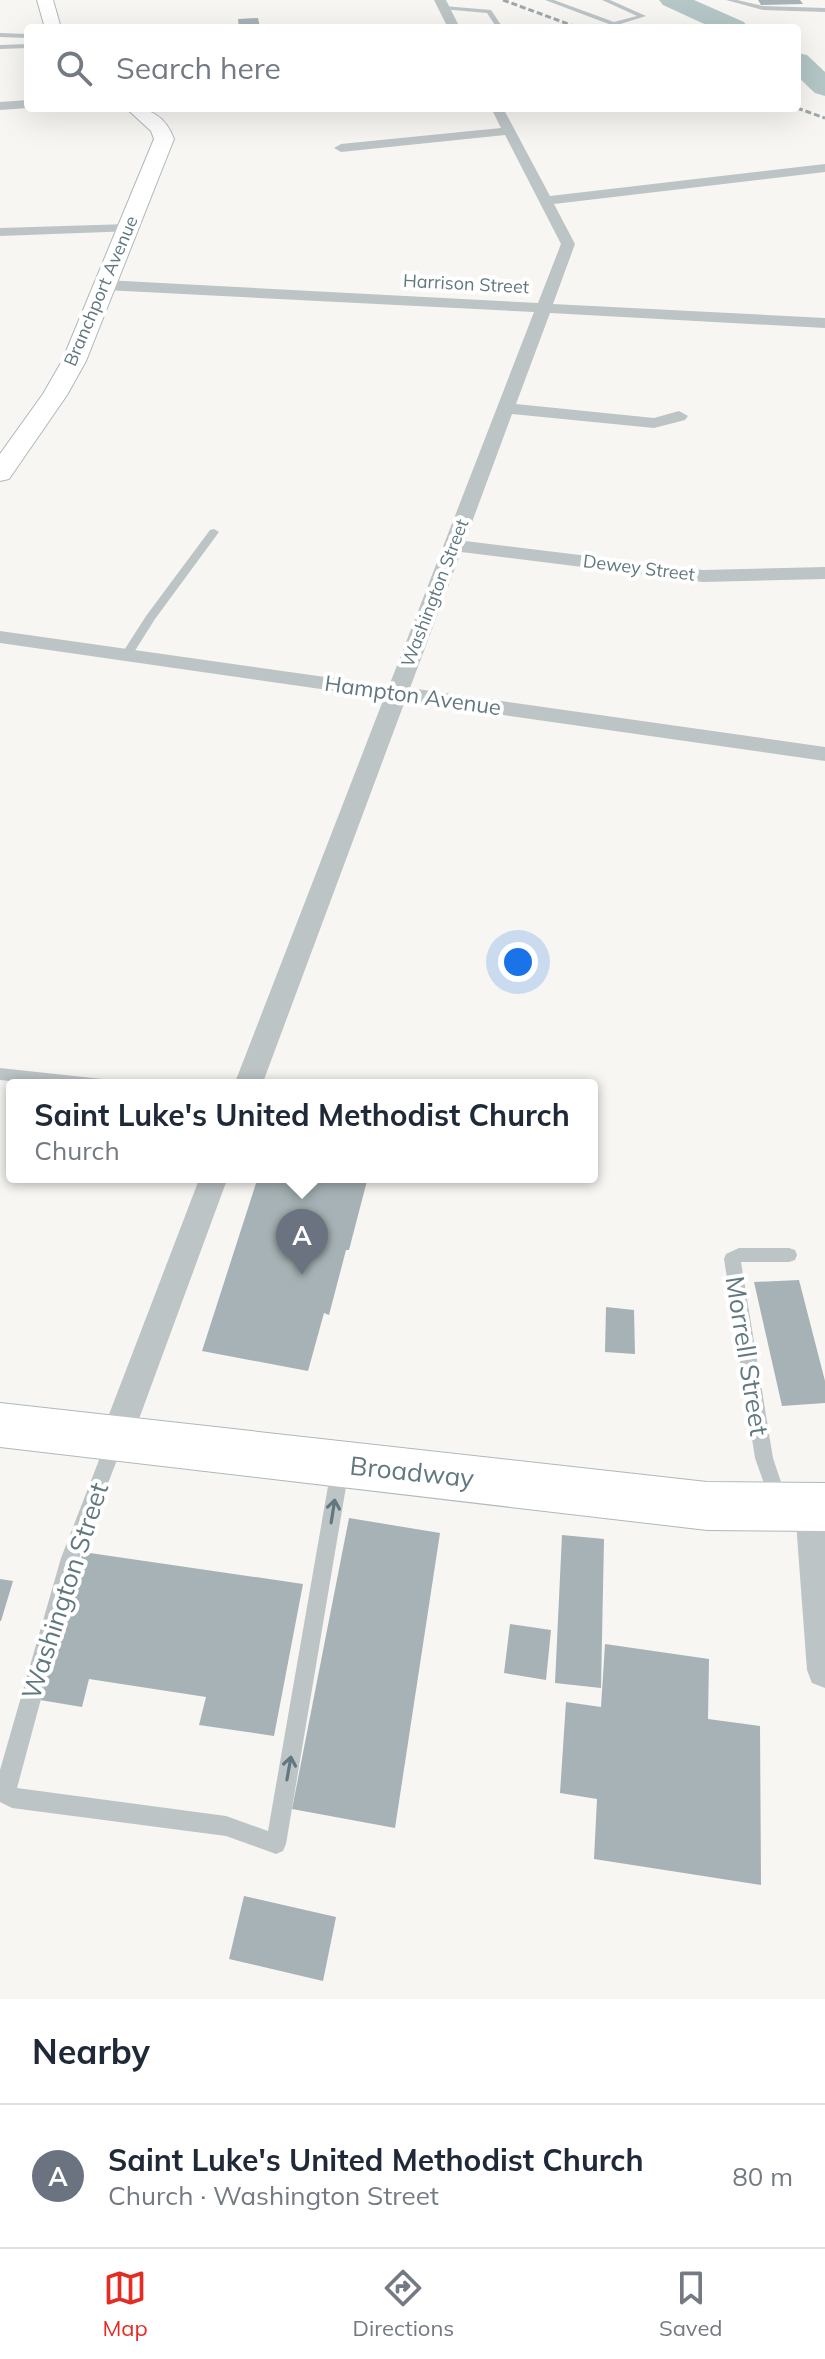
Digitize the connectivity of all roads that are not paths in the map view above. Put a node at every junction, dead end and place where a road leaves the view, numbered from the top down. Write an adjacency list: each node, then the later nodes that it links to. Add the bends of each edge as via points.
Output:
1 (45, 0): 7 (street)
2 (548, 0): 3 (lane, via 614,24 643,16)
3 (605, 0)
4 (729, 0): 6 (lane, via 763,8)
5 (442, 4): 8 (street); 9 (lane, via 489,11)
6 (825, 10)
7 (52, 24)
8 (452, 24)
9 (497, 24)
10 (0, 35): 11 (lane)
11 (24, 36)
12 (24, 46): 13 (lane)
13 (0, 47)
14 (24, 104): 15 (street)
15 (0, 106)
16 (140, 112): 22 (street, Branchport Avenue, via 160,128 164,139)
17 (499, 112): 18 (street, Washington Street)
18 (509, 131): 19 (street); 21 (street, Washington Street)
19 (341, 148)
20 (825, 168): 21 (street)
21 (547, 201): 25 (street, Washington Street, via 568,244)
22 (128, 228): 23 (street); 24 (street, Branchport Avenue)
23 (0, 232)
24 (105, 285): 25 (street, Harrison Street); 29 (street, Branchport Avenue, via 62,384)
25 (543, 308): 26 (street, Harrison Street); 27 (street, Washington Street)
26 (825, 323)
27 (506, 408): 28 (street, via 654,423); 31 (street, Washington Street)
28 (679, 416)
29 (0, 473)
30 (214, 532): 34 (lane)
31 (454, 545): 32 (street, Dewey Street, via 703,576); 35 (street, Washington Street)
32 (825, 573)
33 (0, 637): 34 (street, Hampton Avenue)
34 (127, 655): 35 (street, Hampton Avenue)
35 (398, 693): 36 (street, Hampton Avenue); 39 (street, Washington Street)
36 (825, 754)
37 (0, 1074): 38 (lane)
38 (50, 1079)
39 (250, 1079)
40 (212, 1183): 43 (street, Washington Street)
41 (789, 1255): 45 (lane, Morrell Street, via 732,1259 764,1458)
42 (0, 1425): 43 (street, Broadway)
43 (116, 1438): 44 (street, Broadway); 44 (lane, Washington Street, one-way to 44, via 70,1558 5,1789 12,1798 226,1826 276,1844)
44 (341, 1464): 45 (street, Broadway, via 707,1506)
45 (806, 1508): 46 (street, Morrell Street)
46 (825, 1670)

